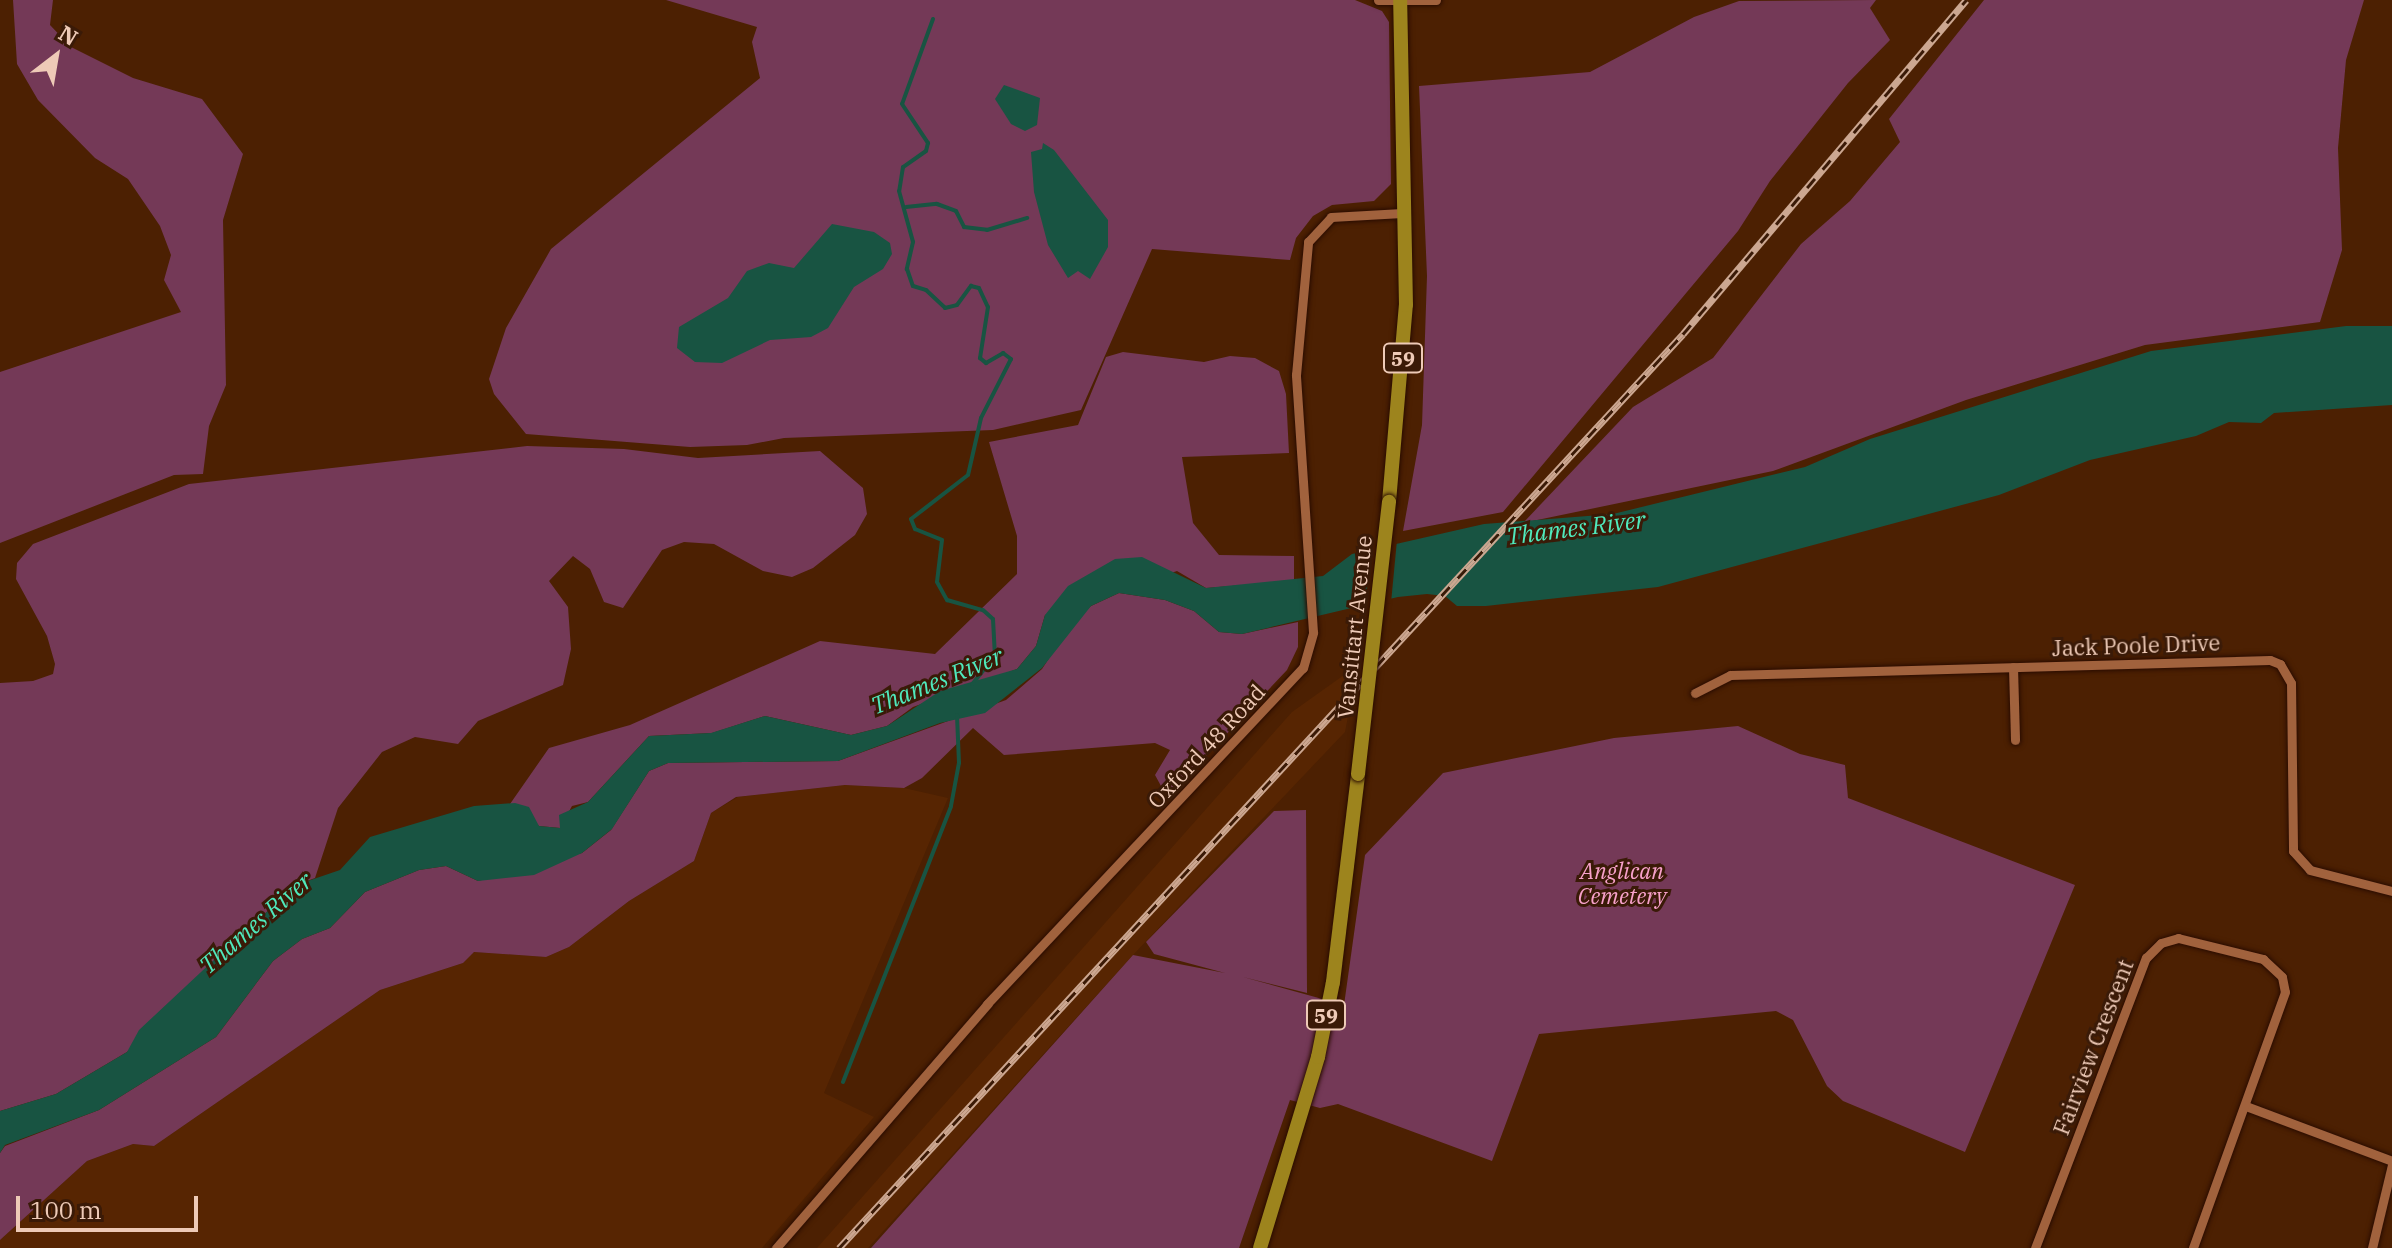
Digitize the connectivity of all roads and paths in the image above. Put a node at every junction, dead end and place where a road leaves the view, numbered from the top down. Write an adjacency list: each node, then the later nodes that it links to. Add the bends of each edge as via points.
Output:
1 (1378, 0): 2 (street)
2 (1400, 0): 3 (street); 4 (main road, Vansittart Avenue / 59)
3 (1436, 0)
4 (1402, 213): 11 (street, Oxford 48 Road, via 1331,217 1308,242 1296,375 1313,632 1303,668 976,1016); 12 (main road, Vansittart Avenue / 59, bridge, via 1402,388 1333,982 1318,1057)
5 (2013, 667): 6 (street, Jack Poole Drive, via 1730,675); 7 (street); 8 (street, Jack Poole Drive, via 2270,660 2280,664 2291,683 2293,851 2310,870)
6 (1695, 693)
7 (2015, 740)
8 (2392, 891)
9 (2246, 1106): 10 (street); 13 (street, Fairview Crescent, via 2284,1005 2282,977 2263,959 2185,939 2161,943 2146,958); 14 (street, Fairview Crescent)
10 (2392, 1163): 15 (street)
11 (776, 1248)
12 (1260, 1248)
13 (2035, 1248)
14 (2193, 1248)
15 (2372, 1248)

